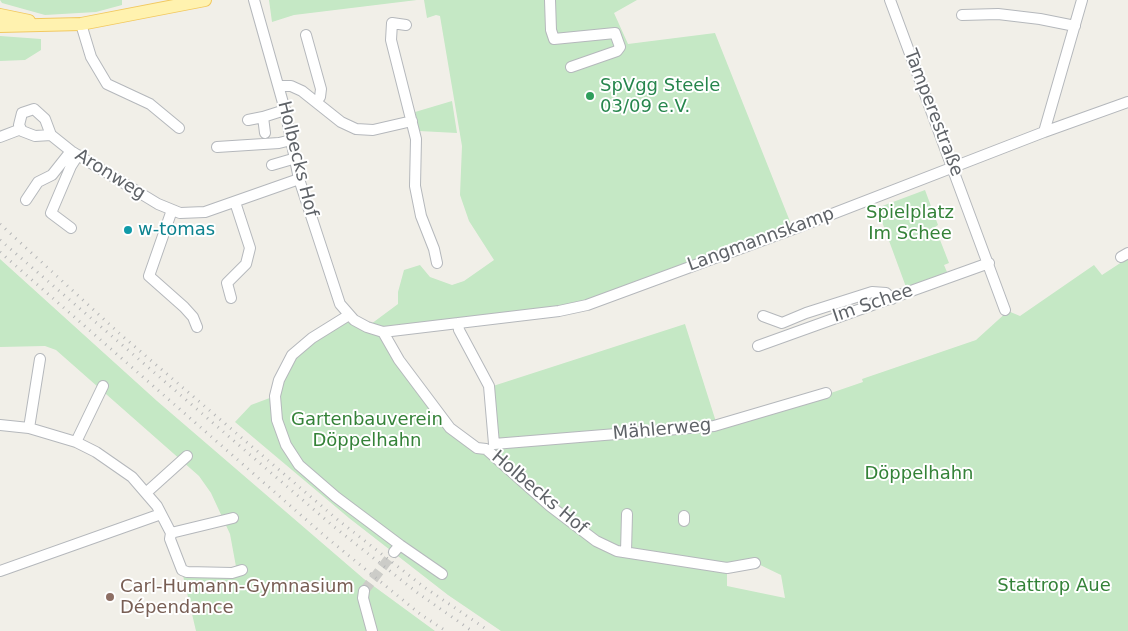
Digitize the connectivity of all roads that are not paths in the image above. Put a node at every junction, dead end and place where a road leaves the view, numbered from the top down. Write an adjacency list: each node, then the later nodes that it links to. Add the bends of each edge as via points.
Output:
1 (205, 0): 6 (main road)
2 (254, 0): 16 (street, Holbecks Hof)
3 (550, 0): 15 (street, via 554,39 615,33 620,47 617,51)
4 (890, 0): 34 (street, Tamperestraße)
5 (1082, 0): 13 (street)
6 (190, 1): 9 (main road)
7 (0, 15): 10 (main road)
8 (962, 15): 13 (street, via 1040,18)
9 (81, 24): 10 (main road); 23 (street, via 91,57 107,84 150,104)
10 (53, 25): 12 (main road)
11 (406, 25): 22 (street, via 392,22 390,40)
12 (0, 26)
13 (1074, 26): 25 (street)
14 (306, 35): 17 (street, via 321,89)
15 (571, 67)
16 (279, 86): 17 (street, via 302,90); 19 (street, Holbecks Hof)
17 (316, 102): 22 (street, via 341,122 356,129 373,130)
18 (1128, 102): 25 (street, Langmannskamp)
19 (285, 110): 20 (street); 29 (street, Holbecks Hof)
20 (263, 117): 21 (street); 26 (street)
21 (248, 120)
22 (412, 121): 40 (street, via 416,139 415,186)
23 (179, 128)
24 (21, 129): 27 (street, via 28,134); 27 (street, Aronweg, via 22,113 34,110 45,120); 28 (street)
25 (1044, 132): 34 (street, Langmannskamp)
26 (265, 133)
27 (51, 135): 31 (street, Aronweg)
28 (0, 137)
29 (291, 140): 30 (street); 32 (street, Holbecks Hof)
30 (217, 147)
31 (75, 153): 36 (street, via 52,175 38,182); 38 (street, Aronweg); 39 (street, via 51,214)
32 (296, 158): 33 (street); 35 (street, Holbecks Hof)
33 (272, 165)
34 (954, 167): 41 (street, Tamperestraße); 47 (street, Langmannskamp, via 586,305)
35 (300, 179): 37 (street, Aronweg); 45 (street, Holbecks Hof, via 340,304)
36 (26, 200)
37 (235, 202): 38 (street, Aronweg, via 197,213); 42 (street, via 250,248 246,264 227,283)
38 (172, 210): 48 (street, via 149,276 184,307)
39 (71, 228)
40 (437, 263)
41 (989, 263): 43 (street, Im Schee); 44 (street, Tamperestraße)
42 (231, 298)
43 (892, 299): 46 (street, via 886,294 872,292 782,323); 50 (street, Im Schee)
44 (1005, 310)
45 (349, 315): 49 (street, Holbecks Hof); 68 (street, via 292,355 275,396 277,420 286,445 299,465 397,548)
46 (763, 316)
47 (458, 323): 49 (street, Langmannskamp); 57 (street, via 489,386)
48 (197, 327)
49 (383, 332): 57 (street, Holbecks Hof, via 399,360 450,428 477,448)
50 (758, 346)
51 (40, 359): 55 (street)
52 (103, 386): 56 (street)
53 (826, 393): 57 (street, Mählerweg, via 714,426)
54 (0, 425): 55 (street)
55 (29, 428): 56 (street)
56 (76, 442): 59 (street, via 114,463)
57 (490, 447): 64 (street, Holbecks Hof, via 550,506 596,541)
58 (187, 456): 59 (street)
59 (147, 492): 60 (street)
60 (161, 514): 63 (street); 67 (street)
61 (627, 514): 64 (street)
62 (233, 518): 63 (street)
63 (171, 533): 66 (street, via 170,539 182,570 232,573)
64 (626, 552): 65 (street, Holbecks Hof, via 728,568)
65 (755, 563)
66 (242, 570)
67 (0, 571)
68 (442, 574)
69 (364, 591): 70 (street)
70 (372, 631)

